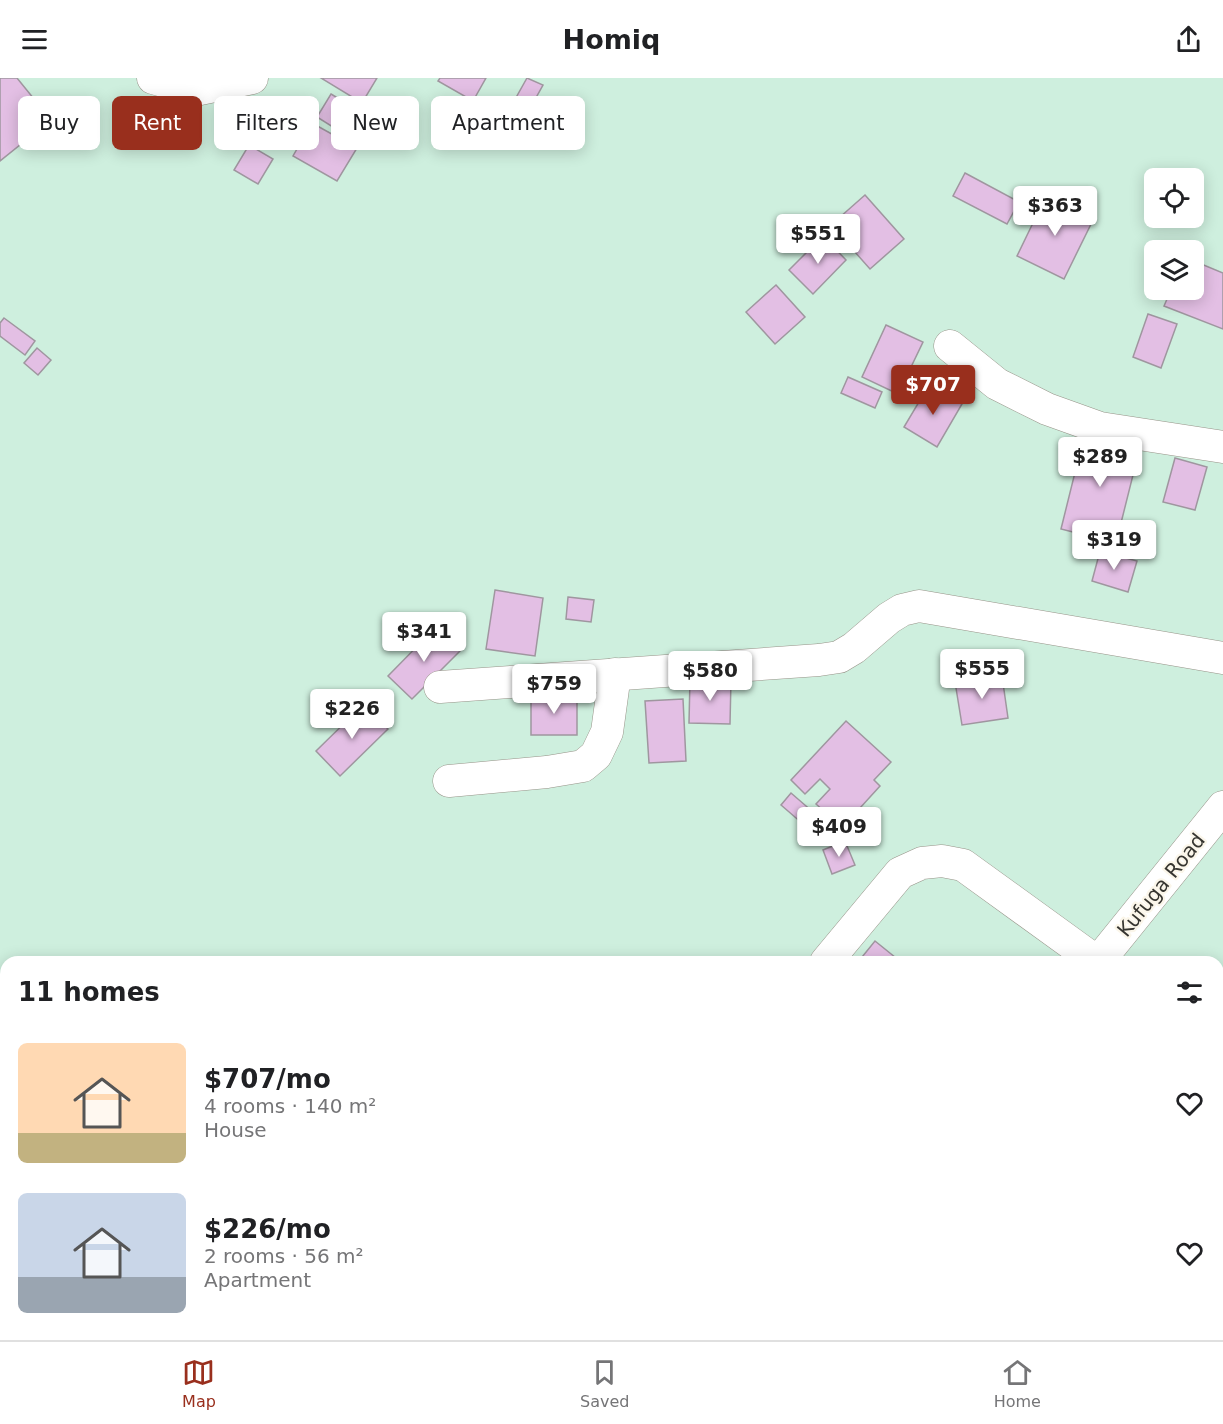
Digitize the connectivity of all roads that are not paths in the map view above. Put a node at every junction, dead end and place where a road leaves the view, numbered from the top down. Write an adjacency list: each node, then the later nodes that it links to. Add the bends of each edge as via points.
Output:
1 (153, 78): 2 (street, via 195,90)
2 (252, 78)
3 (950, 346): 4 (street, via 997,384 1047,409 1100,428)
4 (1223, 447)
5 (1223, 658): 6 (street, via 920,606 902,609 839,657)
6 (615, 674): 7 (street); 8 (street, via 607,732 596,755 583,766)
7 (440, 687)
8 (449, 781)
9 (1223, 807): 12 (street, Kufuga Road)
10 (831, 956): 11 (street, via 900,873 922,863 942,861 963,865)
11 (1090, 956)
12 (1103, 956)

